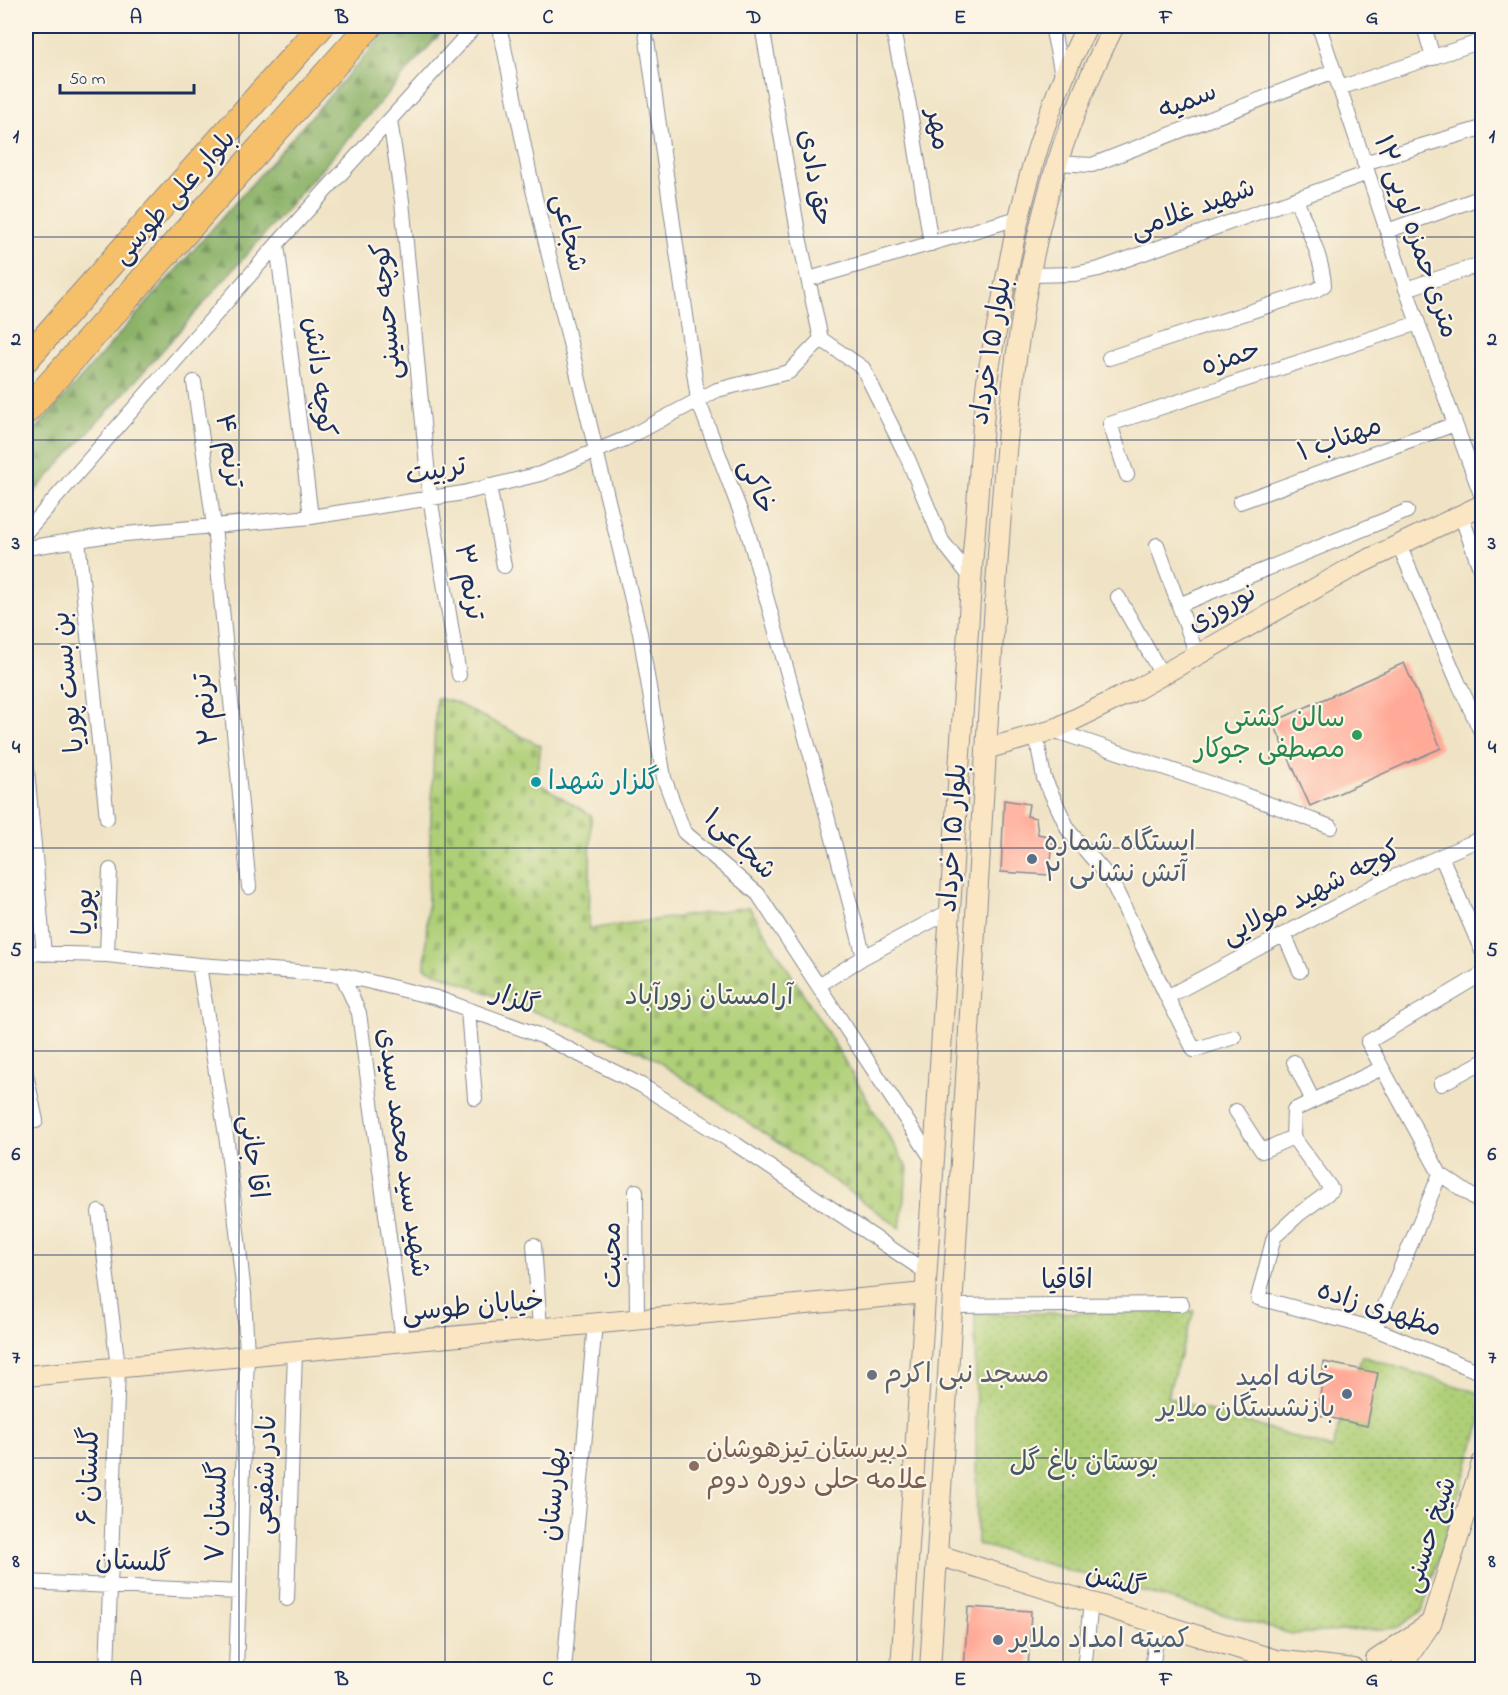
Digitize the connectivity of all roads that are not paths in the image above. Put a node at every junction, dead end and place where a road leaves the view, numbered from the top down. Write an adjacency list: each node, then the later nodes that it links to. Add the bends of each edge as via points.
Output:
1 (321, 26): 35 (highway, بلوار علی طوسی)
2 (369, 26): 38 (highway, بلوار علی طوسی)
3 (475, 26): 18 (street)
4 (498, 26): 40 (street, شجاعی)
5 (645, 26): 37 (street, خاکی)
6 (762, 26): 30 (street, حق دادی)
7 (892, 26): 27 (street, مهر)
8 (1052, 26): 16 (street)
9 (1087, 26): 16 (main road, بلوار ۱۵ خرداد)
10 (1114, 26): 20 (main road, بلوار ۱۵ خرداد, via 1096,61)
11 (1319, 26): 15 (street, ۱۲ متری حمزه لویی)
12 (1424, 26): 14 (street)
13 (1482, 41): 14 (street)
14 (1433, 58): 17 (street)
15 (1334, 71): 17 (street, ۱۲ متری حمزه لویی); 20 (street, سمیه, via 1092,165)
16 (1062, 79): 24 (main road, بلوار ۱۵ خرداد)
17 (1339, 88): 21 (street, ۱۲ متری حمزه لویی)
18 (390, 120): 26 (street); 43 (street, کوچه حسینی, via 402,201)
19 (1482, 128): 21 (street, شهید غلامی)
20 (1057, 163): 29 (main road, بلوار ۱۵ خرداد)
21 (1366, 168): 23 (street, شهید غلامی); 25 (street, ۱۲ متری حمزه لویی)
22 (1482, 197): 25 (street)
23 (1296, 199): 29 (street, شهید غلامی, via 1099,269); 34 (street, via 1323,285)
24 (1018, 218): 27 (street); 58 (main road, بلوار ۱۵ خرداد, via 987,387)
25 (1387, 231): 31 (street, ۱۲ متری حمزه لویی)
26 (277, 244): 49 (street, کوچه دانش); 51 (street)
27 (931, 244): 30 (street)
28 (1482, 264): 31 (street)
29 (1031, 275): 66 (main road, بلوار ۱۵ خرداد, via 1005,452)
30 (809, 279): 33 (street, حق دادی)
31 (1406, 289): 32 (street, ۱۲ متری حمزه لویی)
32 (1418, 323): 39 (street, ۱۲ متری حمزه لویی); 41 (street, حمزه, via 1110,424)
33 (821, 339): 37 (street, تربیت, via 789,372 717,390); 58 (street, via 863,369 908,459 942,541)
34 (1109, 358)
35 (26, 359)
36 (194, 382): 50 (street, ترنم ۴)
37 (698, 400): 40 (street, تربیت); 82 (street, خاکی, via 747,529)
38 (26, 411)
39 (1455, 424): 44 (street, ۱۲ متری حمزه لویی); 45 (street, مهتاب ۱)
40 (595, 452): 42 (street, تربیت, via 540,474); 87 (street, شجاعی۱, via 640,633 664,778 684,832 758,894)
41 (1127, 475)
42 (489, 486): 43 (street, تربیت); 56 (street)
43 (430, 497): 49 (street, تربیت); 62 (street, ترنم ۳)
44 (1482, 497)
45 (1240, 502)
46 (1482, 505): 48 (main road, نوروزی)
47 (1407, 511): 60 (street)
48 (1461, 515): 54 (main road, نوروزی); 57 (street)
49 (311, 517): 50 (street, تربیت)
50 (213, 526): 52 (street, تربیت); 75 (street, ترنم ۲)
51 (26, 532)
52 (78, 540): 55 (street, تربیت); 68 (street, بن بست پوریا)
53 (1157, 545): 60 (street)
54 (1399, 545): 61 (main road, نوروزی); 65 (street)
55 (26, 548)
56 (504, 566)
57 (1482, 574)
58 (972, 579): 71 (main road, بلوار ۱۵ خرداد)
59 (1118, 597): 63 (street)
60 (1179, 605): 61 (street)
61 (1197, 655): 63 (main road, نوروزی)
62 (459, 675)
63 (1162, 675): 64 (main road, نوروزی)
64 (1045, 733): 66 (main road, نوروزی); 69 (street); 88 (street, via 1044,778 1069,831 1111,880)
65 (1482, 734)
66 (986, 749): 72 (main road, بلوار ۱۵ خرداد)
67 (26, 759): 80 (street)
68 (107, 818)
69 (1331, 827)
70 (1482, 838): 73 (street, کوچه شهید مولایی)
71 (954, 851): 72 (main road); 76 (main road, بلوار ۱۵ خرداد)
72 (980, 852): 110 (main road, بلوار ۱۵ خرداد)
73 (1441, 856): 77 (street, کوچه شهید مولایی); 78 (street)
74 (110, 870): 81 (street, پوریا)
75 (249, 888)
76 (950, 911): 82 (street); 101 (main road, بلوار ۱۵ خرداد)
77 (1284, 934): 84 (street); 88 (street, کوچه شهید مولایی)
78 (1482, 951)
79 (26, 952): 80 (street, گلزار)
80 (44, 954): 81 (street, گلزار)
81 (107, 955): 83 (street, گلزار)
82 (864, 957): 87 (street)
83 (199, 965): 86 (street, گلزار); 117 (street, اقا جانی, via 226,1142)
84 (1300, 971)
85 (1482, 974): 93 (street, via 1368,1042)
86 (342, 975): 89 (street, گلزار, via 437,998); 115 (street, شهید سید محمد سیدی, via 359,1013)
87 (819, 985): 101 (street, شجاعی۱)
88 (1167, 997): 90 (street, via 1194,1050)
89 (468, 1010): 96 (street); 107 (street, گلزار, via 544,1037 641,1085)
90 (1234, 1036)
91 (1294, 1062): 97 (street)
92 (1482, 1062): 95 (street)
93 (1382, 1068): 97 (street); 102 (street)
94 (26, 1074): 99 (street)
95 (1441, 1084)
96 (475, 1098)
97 (1313, 1101): 100 (street, via 1294,1110)
98 (1236, 1111): 100 (street, via 1262,1151)
99 (36, 1120)
100 (1293, 1137): 114 (street, مظهری زاده, via 1332,1190 1274,1238 1258,1298)
101 (934, 1161): 107 (main road, بلوار ۱۵ خرداد)
102 (1440, 1174): 104 (street); 114 (street)
103 (636, 1191): 111 (street, محبت)
104 (1482, 1203)
105 (99, 1212): 118 (street, گلستان ۶)
106 (534, 1245): 113 (street)
107 (926, 1272): 108 (main road, بلوار ۱۵ خرداد)
108 (925, 1293): 111 (main road, خیابان طوسی); 136 (main road, بلوار ۱۵ خرداد)
109 (1182, 1304): 110 (street, اقاقیا)
110 (953, 1306): 122 (main road, بلوار ۱۵ خرداد)
111 (637, 1320): 112 (main road, خیابان طوسی)
112 (595, 1323): 113 (main road, خیابان طوسی); 135 (street, بهارستان)
113 (540, 1328): 115 (main road, خیابان طوسی)
114 (1375, 1329): 119 (street, مظهری زاده)
115 (403, 1341): 116 (main road, خیابان طوسی)
116 (295, 1351): 117 (main road, خیابان طوسی); 126 (street, نادر شفیعی)
117 (247, 1355): 118 (main road, خیابان طوسی); 125 (street, گلستان ۷)
118 (118, 1367): 120 (main road, خیابان طوسی); 124 (street, گلستان ۶)
119 (1482, 1373)
120 (26, 1376)
121 (1482, 1463): 129 (main road, شیخ حسنی)
122 (938, 1555): 127 (main road, گلشن); 137 (main road, بلوار ۱۵ خرداد)
123 (26, 1582): 124 (street, گلستان)
124 (110, 1586): 125 (street, گلستان); 133 (street, گلستان ۶)
125 (239, 1592): 134 (street, گلستان ۷)
126 (287, 1599)
127 (1091, 1602): 128 (main road, گلشن); 138 (street)
128 (1158, 1623): 130 (main road, گلشن); 139 (street)
129 (1431, 1623): 131 (main road); 141 (main road, شیخ حسنی)
130 (1276, 1665): 132 (main road); 140 (main road)
131 (1385, 1665): 132 (main road, via 1368,1660)
132 (1354, 1669)
133 (107, 1670)
134 (236, 1670)
135 (564, 1670)
136 (901, 1670)
137 (930, 1670)
138 (1084, 1670)
139 (1152, 1670)
140 (1298, 1670)
141 (1399, 1670)

